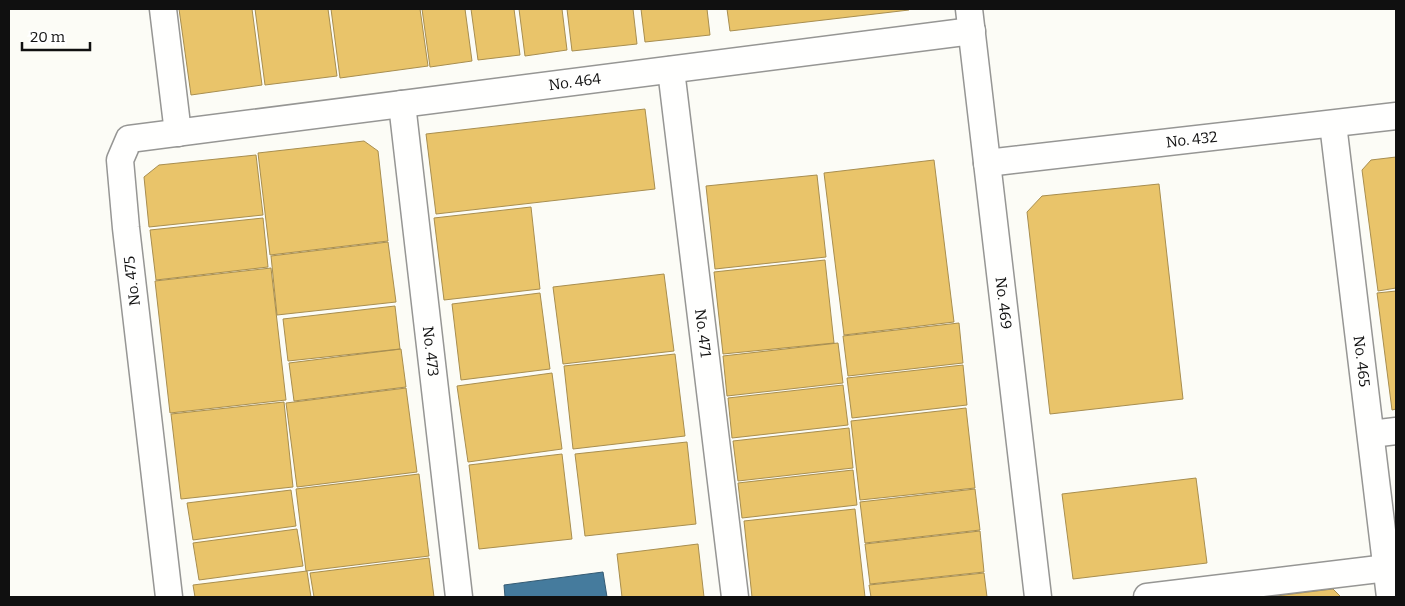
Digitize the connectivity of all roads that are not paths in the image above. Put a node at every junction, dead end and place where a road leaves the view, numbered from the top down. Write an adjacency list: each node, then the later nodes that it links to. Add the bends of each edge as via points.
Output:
1 (163, 9): 7 (street)
2 (971, 20): 3 (street, No. 464); 8 (street, No. 469)
3 (671, 70): 4 (street, No. 464); 14 (street, No. 471)
4 (402, 104): 7 (street, No. 464); 13 (street, No. 473)
5 (1396, 116): 6 (street, No. 432)
6 (1333, 124): 8 (street, No. 432); 10 (street, No. 465)
7 (178, 133): 12 (street, No. 475, via 129,139 120,160)
8 (987, 163): 15 (street, No. 469)
9 (1396, 431): 10 (street)
10 (1371, 434): 11 (street, No. 465)
11 (1387, 568): 16 (street); 17 (street, No. 465)
12 (169, 597)
13 (459, 597)
14 (735, 597)
15 (1038, 597)
16 (1147, 597)
17 (1390, 597)

